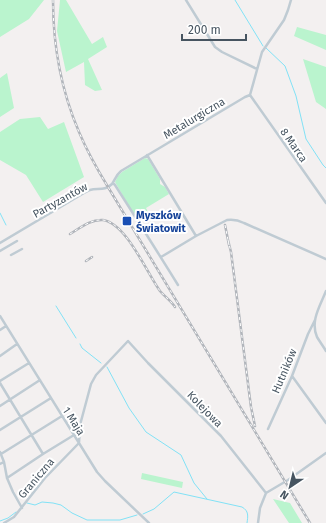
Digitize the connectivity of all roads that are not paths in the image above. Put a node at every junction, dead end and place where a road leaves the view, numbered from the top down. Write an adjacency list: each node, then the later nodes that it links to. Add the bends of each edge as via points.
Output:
1 (186, 0): 3 (street, via 215,47)
2 (291, 0): 3 (street, via 284,20 263,50)
3 (257, 69): 4 (street)
4 (250, 95): 5 (street, Metalurgiczna); 7 (street, 8 Marca)
5 (147, 155): 6 (street, Partyzantów, via 121,171); 8 (street)
6 (113, 183): 10 (street, Partyzantów, via 104,189 84,193); 14 (street)
7 (326, 204)
8 (196, 236): 14 (street); 15 (street, via 227,220 238,220)
9 (17, 240): 12 (street)
10 (0, 243)
11 (22, 249): 13 (street)
12 (0, 251)
13 (11, 255)
14 (161, 257): 16 (street)
15 (326, 259)
16 (178, 285)
17 (326, 291): 19 (street)
18 (0, 316): 20 (street, 1 Maja)
19 (315, 320): 23 (street, via 318,338); 26 (street, Hutników)
20 (6, 326): 21 (street); 22 (street, 1 Maja)
21 (0, 330)
22 (17, 344): 24 (street); 25 (street, 1 Maja)
23 (326, 351)
24 (0, 356)
25 (29, 362): 27 (street, 1 Maja); 28 (street)
26 (292, 376): 34 (street); 36 (street, Hutników)
27 (40, 380): 29 (street, 1 Maja); 30 (street)
28 (0, 382): 30 (street)
29 (51, 398): 32 (street, 1 Maja); 33 (street)
30 (10, 400): 31 (street); 33 (street)
31 (0, 406)
32 (62, 416): 39 (street); 40 (street, 1 Maja)
33 (21, 417): 37 (street); 39 (street)
34 (326, 423)
35 (80, 425): 38 (street); 40 (street); 48 (street, Kolejowa, via 93,379 128,341 221,436)
36 (268, 429)
37 (0, 430)
38 (79, 434): 40 (street); 41 (street)
39 (32, 435): 42 (street); 44 (street)
40 (74, 435): 41 (street, 1 Maja); 44 (street)
41 (79, 443): 49 (street, Graniczna, via 45,478); 51 (street, 1 Maja, via 97,472)
42 (1, 453): 45 (street)
43 (326, 453): 48 (street)
44 (43, 454): 47 (street)
45 (4, 462): 46 (street); 47 (street)
46 (0, 464)
47 (7, 478): 49 (street)
48 (266, 493): 52 (street)
49 (22, 508): 50 (street, Graniczna)
50 (4, 523)
51 (149, 523)
52 (258, 523)

